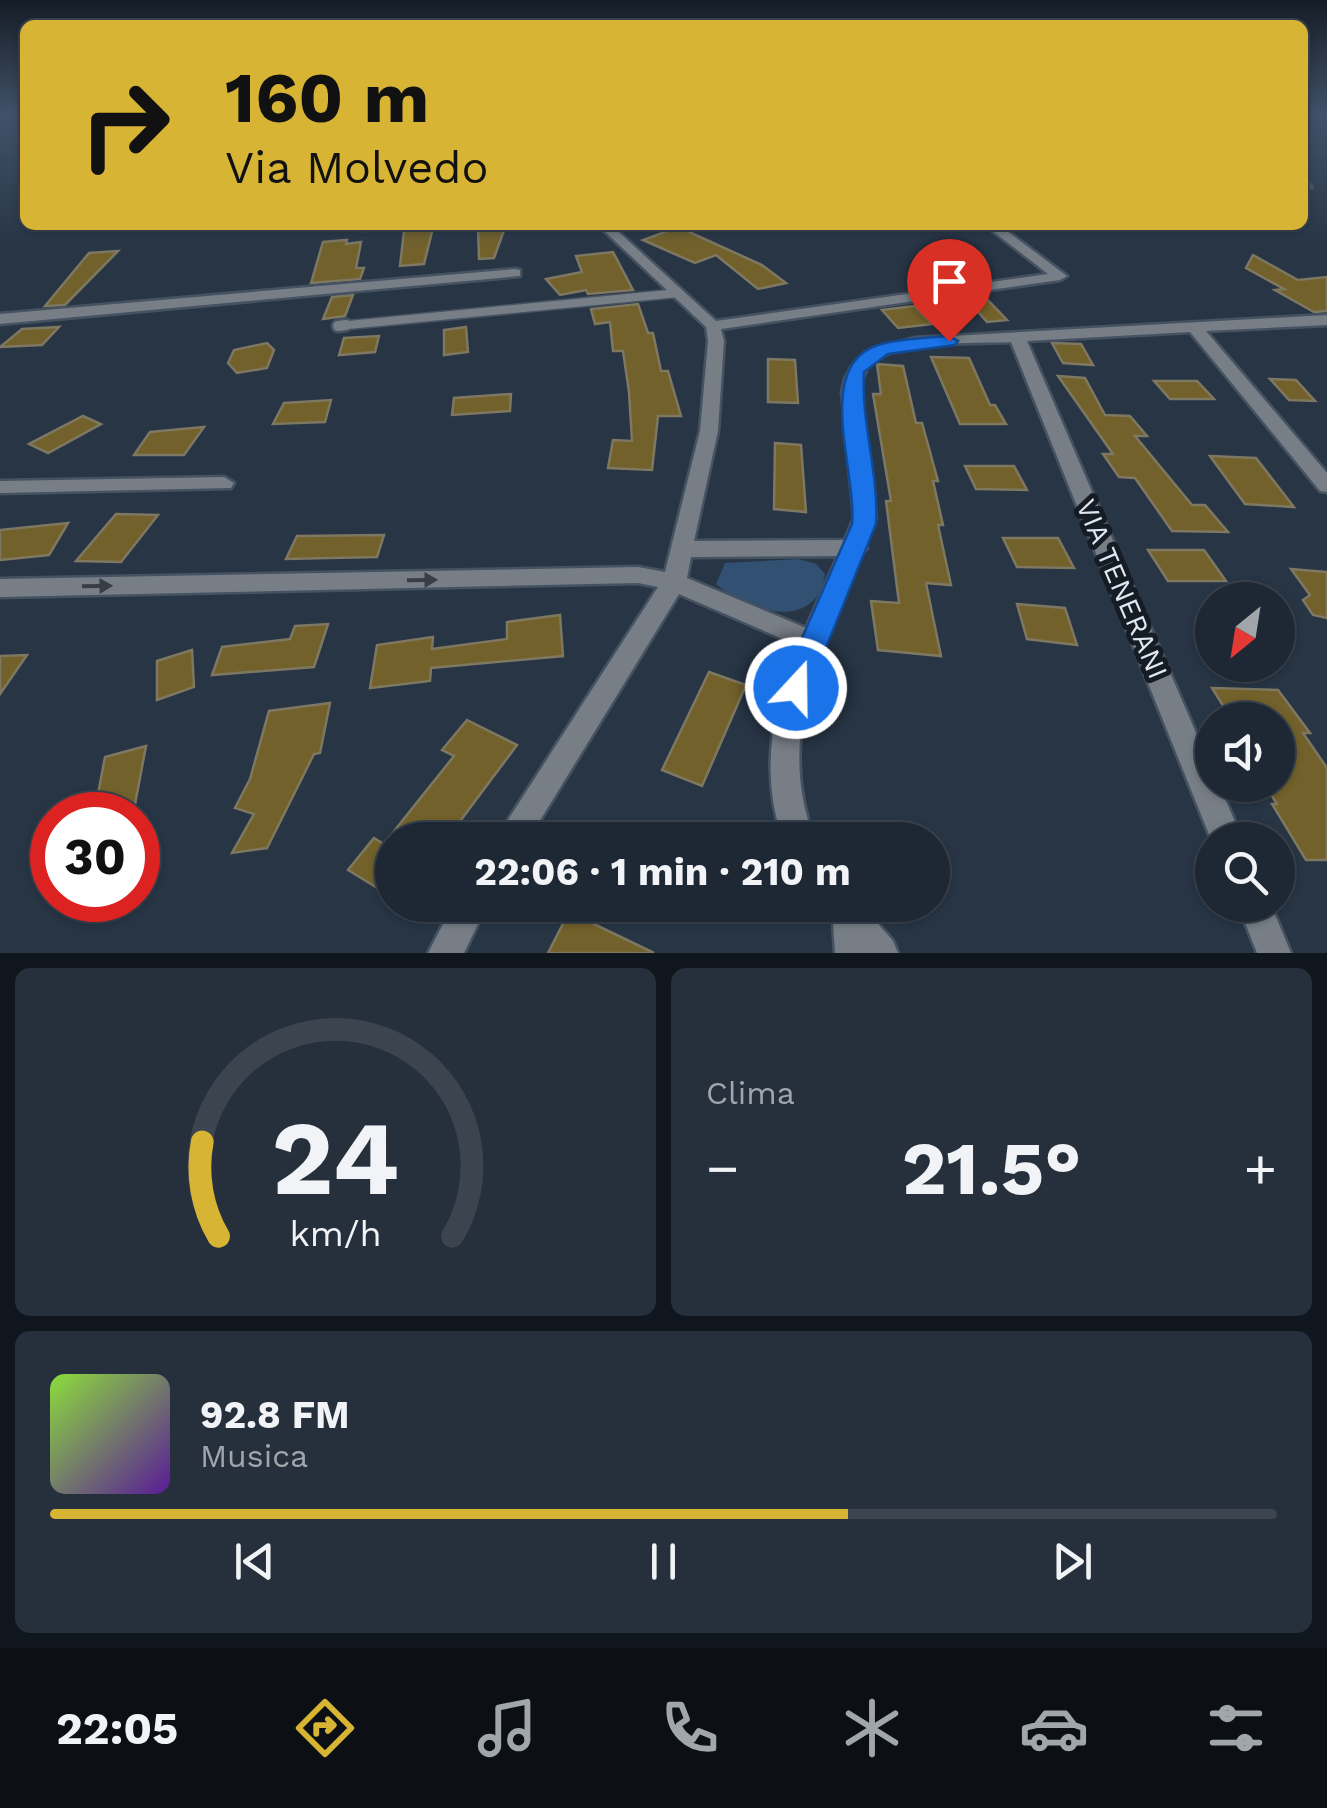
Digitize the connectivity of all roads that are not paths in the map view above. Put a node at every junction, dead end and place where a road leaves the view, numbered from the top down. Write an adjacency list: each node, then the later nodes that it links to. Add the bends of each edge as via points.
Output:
1 (610, 230): 4 (street)
2 (998, 230): 8 (street, via 1060,276)
3 (514, 273): 5 (street)
4 (680, 294): 7 (lane); 8 (street)
5 (0, 319)
6 (1327, 320): 9 (street)
7 (338, 326)
8 (713, 326): 15 (street, via 709,430)
9 (1195, 328): 10 (street); 12 (street)
10 (1018, 338): 14 (street, via 898,346 858,365 852,405 866,506); 21 (street, VIA TENERANI)
11 (224, 483): 13 (street)
12 (1327, 486)
13 (0, 487)
14 (856, 548): 15 (street); 18 (street)
15 (684, 549): 16 (street)
16 (674, 582): 17 (street, one-way to 16, via 638,575); 18 (street); 19 (street)
17 (0, 588)
18 (813, 642): 20 (street, via 796,688 782,772)
19 (521, 822)
20 (793, 822)
21 (1220, 822)
22 (461, 922): 26 (street)
23 (846, 922): 27 (street)
24 (854, 922): 28 (street)
25 (1261, 922): 29 (street)
26 (444, 953)
27 (852, 953)
28 (881, 953)
29 (1274, 953)

